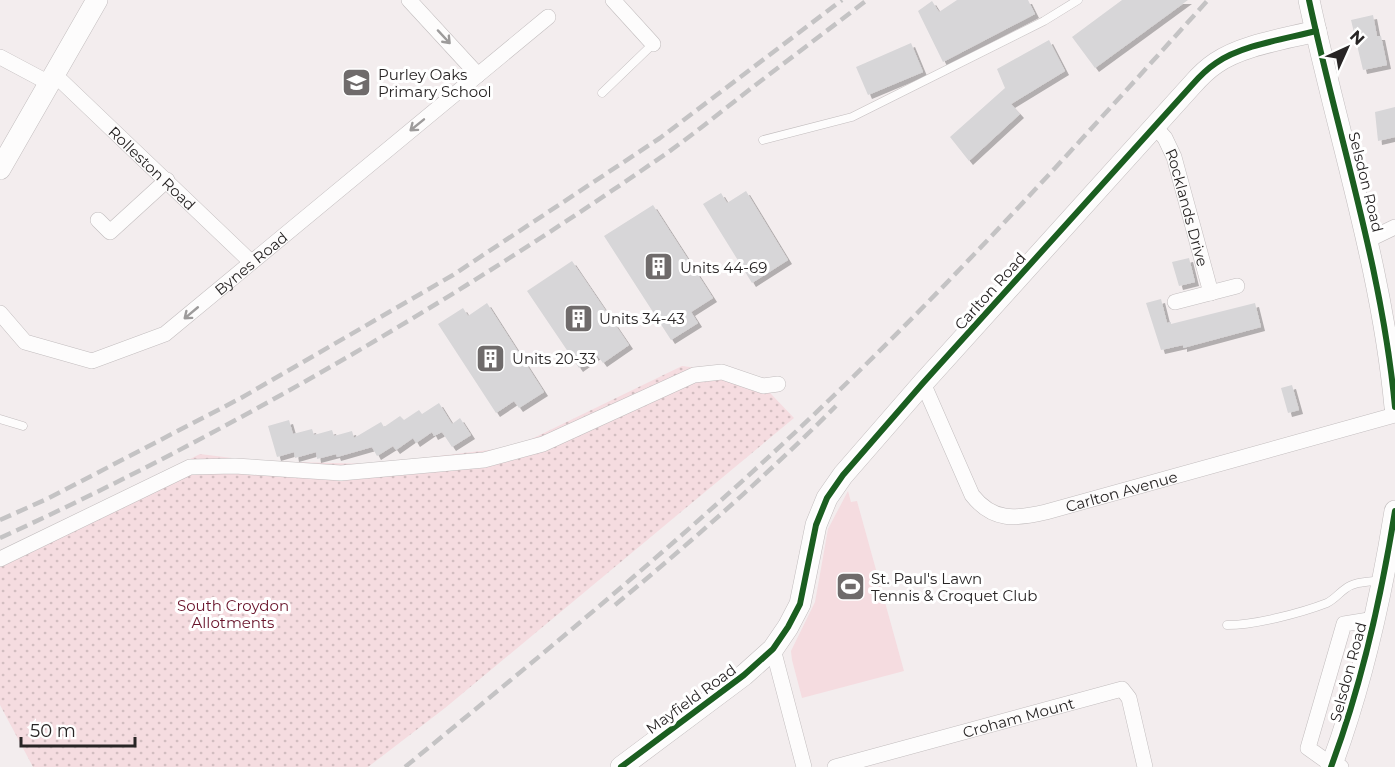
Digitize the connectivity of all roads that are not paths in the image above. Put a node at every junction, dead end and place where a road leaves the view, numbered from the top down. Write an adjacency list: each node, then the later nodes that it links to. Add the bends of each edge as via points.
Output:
1 (97, 0): 11 (street)
2 (409, 0): 10 (street, one-way to 10)
3 (613, 0): 8 (street)
4 (1078, 0): 14 (lane, via 1044,21 852,117)
5 (1309, 0): 7 (street, Selsdon Road)
6 (548, 17): 10 (street, Bynes Road)
7 (1316, 31): 13 (street, Carlton Road, via 1217,62); 19 (street, Selsdon Road)
8 (654, 44): 12 (lane)
9 (0, 57): 11 (street, Rolleston Road)
10 (478, 75): 20 (street, Bynes Road, one-way to 20)
11 (51, 79): 15 (street); 16 (street, Rolleston Road)
12 (602, 93)
13 (1155, 127): 22 (street, Rocklands Drive, via 1174,157); 26 (street, Carlton Road)
14 (763, 140)
15 (0, 169)
16 (166, 180): 17 (street, via 110,232); 20 (street, Rolleston Road)
17 (98, 220)
18 (1395, 227): 19 (street)
19 (1368, 240): 25 (street, Selsdon Road)
20 (251, 262): 24 (street, Bynes Road, one-way to 24, via 165,334 92,361 25,342)
21 (1237, 286): 22 (street)
22 (1210, 293): 23 (street)
23 (1175, 302)
24 (0, 313)
25 (1394, 378): 28 (street, Selsdon Road)
26 (923, 383): 29 (street, Carlton Avenue, via 972,495 986,509 1015,518); 38 (street, Carlton Road, via 852,463 827,498 816,525 800,604)
27 (778, 384): 34 (street, via 763,386 723,372 694,375 543,444 484,460 340,473 190,467)
28 (1395, 407)
29 (1395, 415)
30 (0, 419): 31 (lane)
31 (23, 426)
32 (1395, 511): 33 (street, Selsdon Road)
33 (1392, 549): 35 (street, Selsdon Road)
34 (0, 559)
35 (1383, 580): 36 (street, Selsdon Road); 37 (lane, via 1355,584 1319,606)
36 (1375, 619): 39 (street, Selsdon Road); 39 (street, Selsdon Road, via 1344,624 1308,748)
37 (1227, 625)
38 (773, 649): 40 (street, Mayfield Road); 41 (street)
39 (1335, 766)
40 (621, 767)
41 (804, 767)
42 (835, 767): 43 (street, Croham Mount, via 1122,689 1129,698)
43 (1145, 767)

